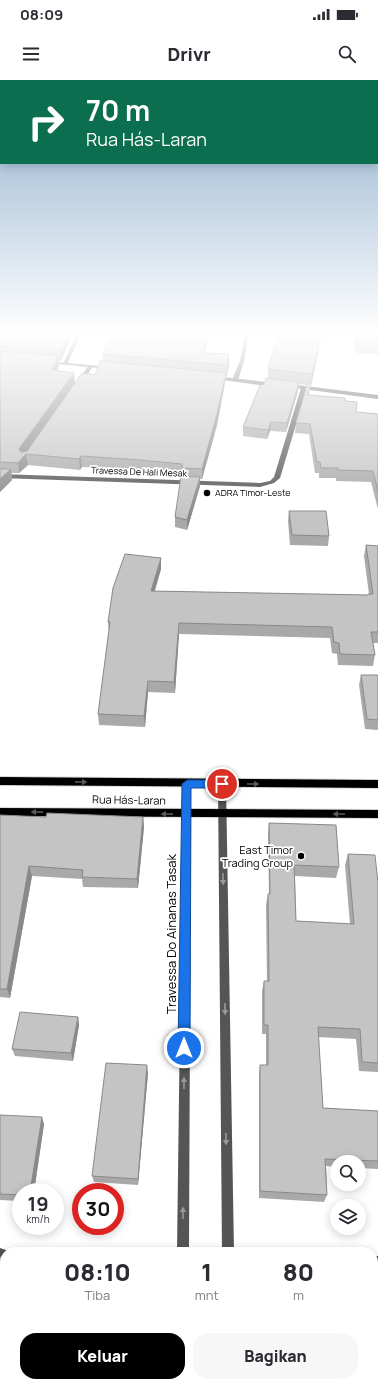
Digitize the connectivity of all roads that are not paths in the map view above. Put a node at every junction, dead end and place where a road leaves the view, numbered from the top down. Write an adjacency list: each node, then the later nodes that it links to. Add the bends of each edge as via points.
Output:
1 (302, 395): 2 (street, Travessa De Hali Mesak, via 277,478 272,482 260,485)
2 (0, 476)
3 (0, 781): 4 (main road, Rua Hás-Laran, one-way to 4)
4 (187, 784): 5 (main road, Rua Hás-Laran); 9 (street, Travessa Do Ainanas Tasak)
5 (222, 784): 6 (main road, Rua Hás-Laran, one-way to 6); 8 (street)
6 (378, 784)
7 (0, 812): 9 (main road, Rua Hás-Laran, one-way to 7)
8 (222, 813): 9 (main road, Rua Hás-Laran); 10 (main road, Rua Hás-Laran, one-way to 8); 12 (street, one-way to 12)
9 (186, 814): 11 (street, Travessa Do Ainanas Tasak, one-way to 9)
10 (378, 814)
11 (183, 1247)
12 (228, 1247)

